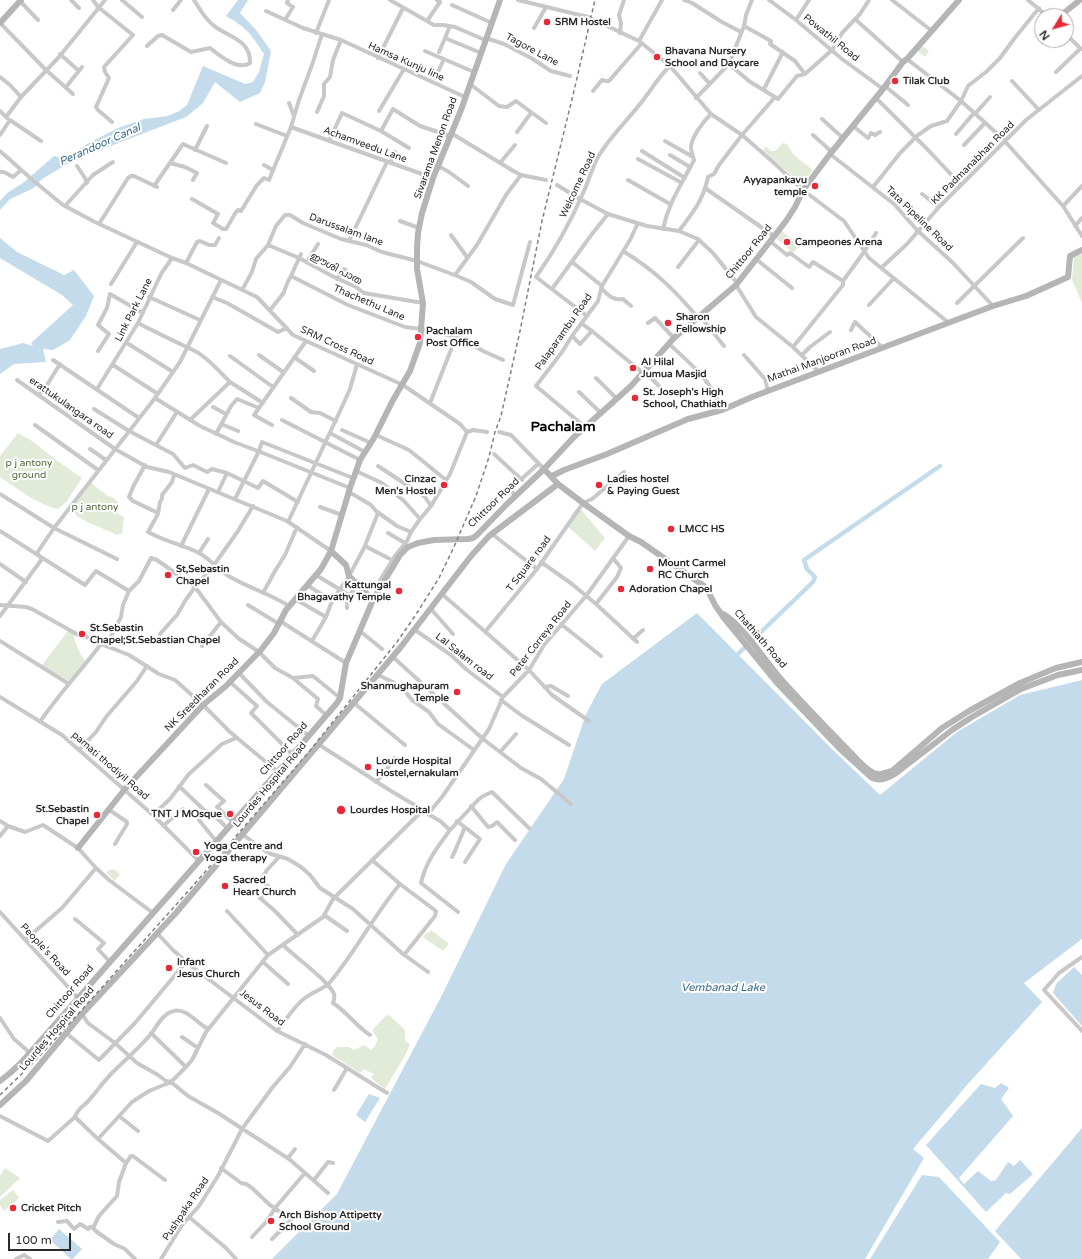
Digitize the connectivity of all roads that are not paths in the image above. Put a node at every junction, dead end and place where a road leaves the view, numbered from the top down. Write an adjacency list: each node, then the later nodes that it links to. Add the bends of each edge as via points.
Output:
1 (20, 0): 37 (street); 41 (main road)
2 (71, 0): 28 (street)
3 (93, 0): 26 (street)
4 (105, 0): 26 (street)
5 (122, 0): 35 (street)
6 (181, 0): 32 (street)
7 (194, 0): 55 (street, via 212,25 244,45 250,56 250,63 239,66 210,48 191,52 162,35)
8 (288, 0): 38 (street, via 287,3 292,7)
9 (329, 0): 47 (street)
10 (390, 0): 29 (street, Tagore Lane)
11 (437, 0): 40 (street, via 440,2)
12 (500, 0): 42 (main road, Sivarama Menon Road)
13 (518, 0): 27 (street)
14 (624, 0): 49 (street, via 619,15 622,29)
15 (662, 0): 54 (street)
16 (684, 0): 48 (street)
17 (752, 0): 44 (street)
18 (768, 0): 39 (street, Powathil Road)
19 (809, 0): 39 (street)
20 (869, 0): 36 (street)
21 (892, 0): 46 (street)
22 (959, 0): 46 (main road, Chittoor Road)
23 (1028, 0): 30 (street)
24 (1080, 0): 31 (main road)
25 (452, 5): 42 (street)
26 (98, 7): 62 (street); 107 (street, via 133,35 104,67 104,72 109,78 96,107)
27 (546, 7): 45 (street); 49 (street, via 588,17)
28 (79, 8)
29 (403, 8): 40 (street, Tagore Lane); 63 (street)
30 (1039, 8)
31 (1070, 8)
32 (173, 10)
33 (266, 11): 38 (street, Hamsa Kunju line)
34 (1034, 14): 94 (street, via 1000,58 968,86)
35 (142, 17)
36 (855, 19): 57 (street, via 842,33); 65 (street)
37 (38, 20)
38 (285, 20): 47 (street, Hamsa Kunju line)
39 (796, 20): 57 (street, Powathil Road)
40 (427, 21): 43 (street, Tagore Lane, via 434,25)
41 (0, 23): 70 (street)
42 (492, 23): 52 (main road, Sivarama Menon Road)
43 (450, 26): 51 (street); 52 (street, Tagore Lane)
44 (744, 26): 48 (street); 60 (street)
45 (534, 28)
46 (932, 31): 65 (main road, Chittoor Road)
47 (316, 32): 50 (street, Hamsa Kunju line)
48 (741, 32): 66 (street)
49 (620, 33): 54 (street)
50 (322, 34): 53 (street, Hamsa Kunju line); 104 (street)
51 (445, 38): 59 (street); 61 (street)
52 (486, 39): 61 (main road, Sivarama Menon Road); 76 (street, Tagore Lane, via 504,44 551,71)
53 (341, 40): 63 (street, Hamsa Kunju line); 100 (street, via 330,77 324,84 324,96)
54 (640, 42): 67 (street); 86 (street, via 609,80 602,80)
55 (147, 46)
56 (1081, 49): 73 (street)
57 (832, 50): 75 (street); 84 (street, Powathil Road)
58 (425, 51): 64 (street)
59 (439, 52)
60 (783, 52): 75 (street, via 795,61); 85 (street)
61 (480, 53): 72 (main road, Sivarama Menon Road)
62 (60, 54): 70 (street); 71 (street)
63 (378, 58): 69 (street, Hamsa Kunju line)
64 (444, 59): 72 (street); 79 (street)
65 (905, 61): 84 (main road, Chittoor Road); 94 (street)
66 (729, 64): 82 (street); 85 (street, via 749,81)
67 (670, 66): 92 (street); 169 (street, Welcome Road, via 614,134 598,158)
68 (82, 67): 71 (street)
69 (404, 69): 89 (street, Hamsa Kunju line); 99 (street)
70 (46, 70): 83 (street); 88 (street)
71 (79, 71): 83 (street)
72 (474, 72): 81 (main road, Sivarama Menon Road)
73 (1056, 72)
74 (700, 73): 82 (street)
75 (804, 74): 90 (street, via 798,76 778,98)
76 (570, 76)
77 (1082, 76): 97 (street, KK Padmanabhan Road)
78 (0, 77): 88 (street)
79 (435, 78)
80 (1012, 81): 97 (street)
81 (469, 83): 89 (main road, Sivarama Menon Road); 101 (street, via 499,106 507,107 516,101)
82 (709, 83): 92 (street)
83 (66, 87): 87 (street)
84 (884, 87): 93 (main road, Chittoor Road); 96 (street, Powathil Road)
85 (764, 89): 90 (street)
86 (594, 91)
87 (73, 94)
88 (21, 97): 105 (street)
89 (465, 97): 117 (main road, Sivarama Menon Road)
90 (775, 97): 120 (street)
91 (990, 97): 102 (street)
92 (696, 98): 103 (street)
93 (876, 98): 112 (main road, Chittoor Road); 123 (street)
94 (961, 101): 102 (street); 123 (street, via 947,121 931,126)
95 (289, 103): 104 (street)
96 (908, 104)
97 (1039, 110): 125 (street, KK Padmanabhan Road)
98 (0, 111): 105 (street)
99 (379, 111)
100 (317, 112)
101 (531, 113): 110 (street); 115 (street)
102 (975, 113): 108 (street); 118 (street)
103 (711, 114): 120 (street); 138 (street, via 693,139)
104 (294, 116): 113 (street)
105 (8, 118): 119 (street); 126 (street)
106 (822, 119): 124 (street)
107 (112, 122)
108 (985, 123): 125 (street); 130 (street)
109 (256, 124): 122 (street)
110 (546, 124)
111 (207, 126): 132 (street)
112 (854, 126): 116 (street, via 868,138 872,133 875,135); 124 (main road, Chittoor Road)
113 (291, 127): 122 (street); 127 (street, Achamveedu Lane)
114 (381, 131): 117 (street, via 393,109 420,126); 127 (street, via 342,113); 131 (street)
115 (518, 132)
116 (880, 132)
117 (451, 134): 144 (street); 147 (main road, Sivarama Menon Road)
118 (956, 134)
119 (0, 135)
120 (742, 135): 165 (street, via 714,174 708,177); 166 (street)
121 (814, 135): 136 (street, Tata Pipeline Road)
122 (287, 136): 150 (street)
123 (916, 137): 161 (street); 164 (street)
124 (843, 138): 136 (main road, Chittoor Road)
125 (1004, 140): 161 (street, KK Padmanabhan Road); 172 (street)
126 (40, 141)
127 (330, 141): 141 (street, Achamveedu Lane)
128 (665, 141): 138 (street)
129 (515, 144): 144 (street)
130 (964, 145)
131 (409, 148)
132 (195, 150): 142 (street, via 184,144); 143 (street)
133 (0, 151): 149 (street, SRM Cross Road)
134 (395, 152): 141 (street)
135 (642, 152): 154 (street)
136 (831, 153): 164 (street, Tata Pipeline Road); 166 (main road, Chittoor Road)
137 (670, 155): 148 (street)
138 (693, 158): 148 (street)
139 (638, 159): 158 (street)
140 (113, 162): 159 (street, via 92,175)
141 (389, 162): 153 (street, Achamveedu Lane); 191 (street)
142 (170, 163): 155 (street, via 198,173); 177 (street, via 155,186 134,176 128,178)
143 (226, 163)
144 (500, 163): 152 (street)
145 (264, 164): 150 (street)
146 (77, 166): 159 (street)
147 (438, 166): 153 (main road, Sivarama Menon Road); 162 (street)
148 (690, 167): 154 (street)
149 (21, 170): 151 (street, via 13,177); 171 (street, SRM Cross Road)
150 (273, 170): 168 (street, via 269,180 264,178 241,211 236,212 226,229 213,223 218,214)
151 (0, 172)
152 (521, 175): 156 (street); 200 (street)
153 (433, 178): 180 (main road, Sivarama Menon Road)
154 (685, 178): 158 (street)
155 (193, 180)
156 (546, 180)
157 (628, 180): 170 (street)
158 (682, 182): 170 (street)
159 (87, 183): 171 (street)
160 (557, 185): 169 (street)
161 (961, 185): 173 (street, KK Padmanabhan Road)
162 (468, 186)
163 (1082, 186): 172 (street)
164 (873, 187): 183 (street, Tata Pipeline Road, via 894,204)
165 (705, 188): 182 (street, via 696,208); 188 (street)
166 (803, 190): 188 (main road, Chittoor Road, via 795,207); 198 (street, via 844,221)
167 (922, 194): 173 (street)
168 (192, 199)
169 (580, 199): 174 (street); 221 (street, Welcome Road, via 551,256 536,277)
170 (670, 204): 181 (street)
171 (64, 206): 177 (street, SRM Cross Road)
172 (1063, 206): 179 (street)
173 (939, 207): 183 (street, KK Padmanabhan Road)
174 (608, 214): 178 (street); 205 (street)
175 (1082, 218): 179 (street)
176 (400, 221): 180 (street)
177 (99, 224): 192 (street, SRM Cross Road)
178 (638, 224): 181 (street); 197 (street, Palaparambu Road)
179 (1075, 226): 186 (street)
180 (419, 228): 203 (main road, Sivarama Menon Road)
181 (663, 229): 182 (street)
182 (679, 231): 190 (street)
183 (918, 231): 208 (street, KK Padmanabhan Road); 218 (street, Tata Pipeline Road)
184 (876, 233): 198 (street)
185 (451, 235): 200 (street)
186 (1082, 236)
187 (219, 238): 206 (street, via 215,245 197,242)
188 (772, 238): 202 (main road, Chittoor Road); 215 (street, via 787,255 790,253 809,267 813,262)
189 (1023, 238): 218 (street)
190 (699, 240): 207 (street); 217 (street, via 713,253)
191 (349, 241): 195 (street, Darussalam lane, via 285,215 276,226); 203 (street, Darussalam lane)
192 (137, 242): 201 (street, SRM Cross Road); 216 (street)
193 (530, 242): 210 (street, Darussalam lane, via 513,305 495,299 471,282)
194 (318, 244): 204 (street)
195 (268, 245): 199 (street, ഈശി പാത); 222 (street, Darussalam lane, via 256,259)
196 (1082, 250): 229 (main road, Mathai Manjooran Road, via 1070,256 1068,276 1040,290)
197 (624, 251): 219 (street, Palaparambu Road); 233 (street, via 650,268)
198 (864, 252): 208 (street); 215 (street)
199 (300, 256): 204 (street, ഈശി പാത); 211 (street)
200 (467, 257): 210 (street)
201 (172, 258): 206 (street, SRM Cross Road); 223 (street, Link Park Lane)
202 (756, 259): 217 (main road, Chittoor Road); 220 (street)
203 (417, 261): 210 (street, Darussalam lane); 225 (main road, Sivarama Menon Road)
204 (307, 262): 213 (street, ഈശി പാത)
205 (572, 262): 219 (street); 221 (street)
206 (186, 263): 214 (street, SRM Cross Road)
207 (678, 267)
208 (881, 268): 212 (street)
209 (348, 271): 213 (street, via 342,270)
210 (455, 275)
211 (291, 276): 230 (street, via 284,293); 240 (street, Thachethu Lane, via 348,305 405,327)
212 (894, 278): 227 (street); 238 (street)
213 (337, 279): 225 (street, ഈശി പാത, via 364,293)
214 (221, 280): 222 (street, SRM Cross Road); 224 (street)
215 (843, 281): 251 (street, via 843,285)
216 (111, 284)
217 (737, 284): 233 (main road, Chittoor Road); 251 (street, via 756,317)
218 (974, 285): 226 (street); 229 (street, Tata Pipeline Road)
219 (601, 287): 228 (street, via 610,297 623,299); 232 (street, Palaparambu Road, via 598,301)
220 (792, 288)
221 (552, 289): 232 (street)
222 (242, 290): 230 (street, SRM Cross Road, via 257,297)
223 (150, 297): 231 (street, Link Park Lane); 234 (street)
224 (212, 297): 234 (street); 239 (street, via 278,332)
225 (423, 303): 240 (main road, Sivarama Menon Road)
226 (957, 303)
227 (869, 305)
228 (631, 306)
229 (993, 306): 238 (main road, Mathai Manjooran Road)
230 (270, 310): 239 (street, SRM Cross Road)
231 (143, 313): 235 (street, Link Park Lane); 254 (street, via 110,294 107,308 98,325 109,334)
232 (587, 316): 236 (street, Palaparambu Road)
233 (699, 317): 246 (main road, Chittoor Road); 250 (street)
234 (200, 320): 252 (street)
235 (138, 323): 248 (street, Link Park Lane); 252 (street)
236 (581, 323): 242 (street); 244 (street, Palaparambu Road)
237 (648, 323): 246 (street, via 655,318)
238 (949, 323): 253 (main road, Mathai Manjooran Road)
239 (287, 328): 247 (street, SRM Cross Road, via 293,335)
240 (421, 329): 245 (street, Thachethu Lane); 273 (main road, Sivarama Menon Road, via 420,343)
241 (851, 330): 253 (street, via 854,322)
242 (592, 331): 244 (street, via 580,344); 268 (street)
243 (830, 332): 257 (street)
244 (572, 336): 300 (street, Palaparambu Road, via 536,386)
245 (456, 337): 261 (street, Thachethu Lane); 285 (street)
246 (674, 338): 249 (main road, Chittoor Road)
247 (306, 341): 259 (street); 263 (street, SRM Cross Road)
248 (127, 343): 264 (street, Link Park Lane); 266 (street)
249 (669, 344): 268 (main road, Chittoor Road); 289 (street, via 706,380)
250 (724, 346)
251 (793, 347): 257 (street)
252 (186, 348): 266 (street); 272 (street, via 196,351)
253 (883, 348): 269 (main road, Mathai Manjooran Road)
254 (98, 351)
255 (259, 355): 267 (street)
256 (744, 355): 277 (street, via 764,379)
257 (802, 355): 269 (street)
258 (230, 356): 274 (street)
259 (294, 357): 265 (street); 267 (street)
260 (54, 360): 262 (street)
261 (503, 360)
262 (60, 364): 276 (street); 280 (street)
263 (357, 364): 273 (street, SRM Cross Road); 296 (street)
264 (113, 365): 276 (street, Link Park Lane); 279 (street)
265 (314, 371)
266 (173, 372): 279 (street)
267 (283, 372): 274 (street)
268 (644, 372): 275 (street); 283 (main road, Chittoor Road)
269 (820, 372): 277 (main road, Mathai Manjooran Road)
270 (596, 378): 283 (street)
271 (17, 380): 280 (street, erattukulangara road)
272 (230, 382): 284 (street); 294 (street)
273 (403, 385): 285 (street, SRM Cross Road); 309 (main road, Sivarama Menon Road)
274 (273, 387): 284 (street)
275 (661, 388)
276 (97, 389): 293 (street)
277 (768, 391): 289 (main road, Mathai Manjooran Road)
278 (579, 392): 291 (street)
279 (158, 394): 281 (street)
280 (39, 395): 314 (street, erattukulangara road)
281 (155, 398): 290 (street); 293 (street)
282 (292, 398): 296 (street, via 311,412)
283 (617, 399): 291 (main road, Chittoor Road)
284 (263, 403): 288 (street)
285 (430, 403): 304 (street, SRM Cross Road)
286 (213, 407): 292 (street)
287 (94, 408): 302 (street)
288 (259, 408): 292 (street, via 237,399); 299 (street, via 254,415)
289 (722, 410): 331 (main road, Mathai Manjooran Road, via 688,419)
290 (177, 412): 294 (street); 312 (street)
291 (601, 413): 300 (main road, Chittoor Road)
292 (226, 414): 298 (street)
293 (139, 418): 302 (street)
294 (190, 420): 308 (street)
295 (282, 420): 310 (street)
296 (336, 420): 307 (street)
297 (35, 424): 325 (street)
298 (221, 424): 303 (street); 308 (street)
299 (272, 425)
300 (586, 427): 324 (main road, Chittoor Road)
301 (342, 430): 311 (street)
302 (128, 431): 312 (street); 314 (street)
303 (238, 431)
304 (467, 432): 305 (street); 333 (street)
305 (487, 432)
306 (499, 432): 321 (street, via 511,435)
307 (330, 433): 310 (street); 316 (street)
308 (216, 434): 315 (street)
309 (376, 435): 311 (main road, Sivarama Menon Road); 333 (street, via 409,450)
310 (325, 443): 319 (street); 320 (street)
311 (371, 443): 316 (main road, Sivarama Menon Road)
312 (156, 445): 328 (street, via 172,454 185,468 193,465 206,472 212,469)
313 (90, 449): 318 (street)
314 (115, 449): 318 (street); 322 (street, erattukulangara road)
315 (259, 451): 320 (street, via 262,442); 329 (street); 335 (street)
316 (365, 452): 319 (main road, Sivarama Menon Road)
317 (494, 454): 334 (street)
318 (106, 460): 325 (street)
319 (360, 460): 326 (main road, Sivarama Menon Road)
320 (316, 463): 329 (street); 332 (street)
321 (538, 464): 324 (street); 334 (street)
322 (145, 465): 330 (street, erattukulangara road); 348 (street, via 130,497)
323 (378, 466): 347 (street, via 425,497)
324 (544, 469): 331 (main road); 381 (main road, Chittoor Road, via 473,538 434,540 408,547 400,555)
325 (98, 470): 354 (street)
326 (356, 471): 332 (main road, Sivarama Menon Road); 351 (street, via 382,483 404,501)
327 (624, 472): 344 (street, T Square road)
328 (227, 473): 335 (street); 339 (street)
329 (312, 473): 338 (street); 343 (street)
330 (174, 475): 337 (street, erattukulangara road); 348 (street, via 162,496)
331 (552, 476): 336 (main road)
332 (353, 478): 338 (main road, Sivarama Menon Road)
333 (446, 480): 347 (street)
334 (522, 480): 340 (street, via 512,488)
335 (244, 481): 342 (street); 343 (street, via 258,488 262,481)
336 (558, 484): 344 (main road); 358 (main road, Lourdes Hospital Road)
337 (209, 489): 339 (street, erattukulangara road); 362 (street)
338 (349, 490): 349 (street); 350 (main road, Sivarama Menon Road)
339 (218, 492): 342 (street, erattukulangara road)
340 (513, 493)
341 (0, 494): 354 (street)
342 (235, 499): 345 (street, erattukulangara road)
343 (298, 502): 352 (street)
344 (583, 504): 359 (main road); 370 (street, T Square road)
345 (253, 506): 352 (street, erattukulangara road); 372 (street)
346 (320, 506): 350 (street)
347 (431, 506): 351 (street)
348 (158, 513): 362 (street, via 148,532)
349 (378, 513): 356 (street); 363 (street)
350 (342, 515): 364 (main road, Sivarama Menon Road)
351 (420, 519): 356 (street)
352 (288, 522): 353 (street, erattukulangara road)
353 (297, 527): 364 (street, erattukulangara road); 383 (street, via 285,555)
354 (54, 528): 367 (street, via 37,553); 368 (street)
355 (0, 531): 367 (street)
356 (410, 532): 361 (street)
357 (388, 533): 361 (street)
358 (492, 534): 373 (street); 384 (main road, Lourdes Hospital Road, via 471,556)
359 (629, 536): 366 (street, Peter Correya Road); 414 (main road, Chathiath Road, via 704,586 721,613)
360 (208, 539): 365 (street)
361 (405, 543): 369 (street)
362 (181, 546): 365 (street)
363 (365, 546): 369 (street); 375 (street)
364 (331, 551): 374 (main road, NK Sreedharan Road); 375 (main road, via 346,565)
365 (199, 553): 372 (street)
366 (613, 558): 386 (street, Peter Correya Road); 390 (street, via 621,568)
367 (42, 559): 376 (street); 382 (street, via 85,585 96,571)
368 (117, 559)
369 (392, 560): 381 (street, via 377,585 376,588)
370 (541, 562): 373 (street, T Square road); 386 (street)
371 (0, 564): 376 (street)
372 (214, 565): 379 (street); 383 (street, via 232,578)
373 (537, 569): 405 (street, T Square road)
374 (316, 575): 377 (main road, NK Sreedharan Road); 380 (street)
375 (349, 576): 378 (main road); 380 (street)
376 (26, 582): 393 (street)
377 (307, 585): 387 (main road, NK Sreedharan Road); 389 (street)
378 (358, 585): 385 (street); 388 (main road)
379 (195, 587): 382 (street, via 152,558 139,581); 399 (street); 406 (street)
380 (340, 589): 385 (street); 389 (street)
381 (379, 590): 388 (main road, Chittoor Road)
382 (129, 591): 411 (street, via 121,617)
383 (263, 593): 394 (street)
384 (442, 594): 396 (main road, Lourdes Hospital Road); 405 (street)
385 (349, 595): 395 (street)
386 (586, 596): 390 (street); 401 (street, Peter Correya Road)
387 (296, 599): 394 (main road, NK Sreedharan Road); 398 (street)
388 (373, 600): 404 (main road, Chittoor Road)
389 (332, 601): 398 (street)
390 (596, 604): 403 (street, via 635,640)
391 (0, 605): 393 (street)
392 (248, 605): 400 (street)
393 (9, 606): 397 (street); 410 (street, via 32,609)
394 (289, 606): 400 (main road, NK Sreedharan Road)
395 (347, 608)
396 (431, 609): 402 (main road, Lourdes Hospital Road); 407 (street)
397 (0, 616)
398 (326, 617): 409 (street)
399 (221, 622): 412 (street); 415 (street, via 238,638)
400 (280, 622): 409 (street); 415 (main road, NK Sreedharan Road)
401 (561, 624): 416 (street); 421 (street, Peter Correya Road)
402 (415, 630): 417 (main road, Lourdes Hospital Road); 432 (street, Lal Salam road, via 451,655)
403 (643, 630)
404 (360, 631): 413 (street); 419 (main road, Chittoor Road)
405 (485, 632): 421 (street)
406 (160, 634)
407 (453, 634)
408 (0, 641): 427 (street)
409 (312, 641): 419 (street)
410 (101, 644): 411 (street); 427 (street)
411 (106, 646): 420 (street)
412 (202, 646)
413 (382, 649)
414 (755, 649): 418 (main road, Chathiath Road, via 828,729 864,766 876,774 892,770 942,728 1020,683 1056,668); 422 (main road, Chathiath Road, via 778,684 865,774 878,780 887,779 895,774 952,730 1021,689 1058,675)
415 (259, 652): 423 (main road, NK Sreedharan Road); 425 (street, via 275,668)
416 (602, 656)
417 (392, 657): 424 (main road, Lourdes Hospital Road); 441 (street)
418 (1082, 662)
419 (346, 663): 431 (main road, Chittoor Road)
420 (147, 666): 434 (street, via 175,680); 445 (street)
421 (529, 670): 428 (street); 432 (street, Peter Correya Road)
422 (1082, 670)
423 (239, 672): 426 (main road, NK Sreedharan Road); 439 (street, via 267,702)
424 (378, 675): 433 (main road, Lourdes Hospital Road); 446 (street, via 404,690 412,700 429,712 438,724)
425 (293, 678): 431 (street, via 313,676); 435 (street, via 318,699 316,706)
426 (230, 682): 434 (main road, NK Sreedharan Road); 448 (street, via 257,706 251,713)
427 (70, 684): 437 (street)
428 (544, 687): 429 (street, via 551,686); 436 (street)
429 (568, 696)
430 (0, 697): 437 (street, pamati thodiyil Road)
431 (340, 698): 435 (main road, Chittoor Road)
432 (502, 698): 441 (street, Peter Correya Road); 444 (street, Lal Salam road, via 520,715)
433 (354, 703): 442 (main road, Lourdes Hospital Road); 443 (street)
434 (203, 705): 440 (street); 454 (main road, NK Sreedharan Road)
435 (326, 716): 439 (main road, Chittoor Road)
436 (589, 721)
437 (40, 722): 445 (street, pamati thodiyil Road, via 62,735)
438 (516, 734): 447 (street)
439 (309, 736): 448 (main road, Chittoor Road)
440 (236, 738): 450 (street); 453 (street, via 222,744 188,774)
441 (482, 739): 446 (street, Peter Correya Road); 447 (street)
442 (318, 744): 451 (street); 472 (main road, Lourdes Hospital Road)
443 (405, 745)
444 (569, 745)
445 (79, 750): 454 (street, pamati thodiyil Road)
446 (474, 750): 460 (street, Peter Correya Road)
447 (501, 751): 455 (street)
448 (292, 755): 450 (main road, Chittoor Road)
449 (394, 758): 451 (street)
450 (278, 772): 464 (main road, Chittoor Road)
451 (376, 782): 459 (street)
452 (206, 785): 464 (street, via 224,801 217,807)
453 (179, 786): 461 (street); 470 (street)
454 (125, 789): 457 (main road, NK Sreedharan Road); 461 (street, pamati thodiyil Road)
455 (571, 804)
456 (471, 806): 465 (street); 469 (street, via 492,792); 474 (street, via 488,827 497,822)
457 (108, 809): 476 (street, via 127,822); 477 (main road, NK Sreedharan Road)
458 (183, 809): 466 (street)
459 (423, 810): 460 (street); 480 (street)
460 (428, 814): 471 (street)
461 (153, 815): 466 (street, pamati thodiyil Road)
462 (199, 820): 475 (street)
463 (0, 821): 467 (street)
464 (233, 822): 470 (main road, Chittoor Road)
465 (457, 822): 468 (street); 471 (street)
466 (164, 825): 481 (street, pamati thodiyil Road)
467 (8, 826): 473 (street); 477 (street, via 25,832 44,825)
468 (465, 827): 479 (street); 482 (street, via 480,839)
469 (529, 828)
470 (228, 829): 475 (main road, Chittoor Road)
471 (450, 830): 488 (street, via 430,858 421,883)
472 (242, 834): 478 (street, via 268,853); 494 (main road, Lourdes Hospital Road)
473 (0, 836)
474 (516, 840)
475 (216, 842): 481 (main road, Chittoor Road)
476 (115, 844)
477 (78, 848): 483 (street)
478 (279, 857): 485 (street, via 301,867 320,888); 495 (street, via 261,880 270,888 260,898)
479 (452, 857)
480 (372, 860): 484 (street); 485 (street)
481 (199, 861): 489 (main road, Chittoor Road)
482 (465, 862)
483 (96, 868): 489 (street); 496 (street, via 62,908)
484 (400, 884): 492 (street); 499 (street, via 436,911 435,916)
485 (335, 897): 490 (street); 492 (street)
486 (227, 911): 498 (street)
487 (0, 912): 496 (street, People's Road)
488 (458, 912)
489 (153, 913): 501 (main road, Chittoor Road)
490 (324, 915): 493 (street); 495 (street)
491 (75, 919): 501 (street, via 104,943 98,949)
492 (370, 924): 499 (street); 506 (street, via 346,962)
493 (348, 931)
494 (158, 933): 502 (street, Jesus Road); 509 (main road, Lourdes Hospital Road)
495 (298, 935): 497 (street)
496 (25, 940): 508 (street, People's Road)
497 (283, 945): 498 (street); 506 (street)
498 (268, 955): 503 (street)
499 (404, 955): 504 (street)
500 (1082, 957): 513 (street, via 1059,973 1044,990)
501 (110, 962): 508 (main road, Chittoor Road)
502 (186, 962): 507 (street, Jesus Road); 518 (street)
503 (263, 962): 505 (street); 507 (street)
504 (428, 972)
505 (288, 984)
506 (328, 984): 512 (street, via 304,999); 516 (street, via 334,994 333,1003)
507 (234, 997): 511 (street); 512 (street, Jesus Road)
508 (78, 998): 521 (main road, Chittoor Road)
509 (82, 1014): 514 (main road, Lourdes Hospital Road); 518 (street, via 88,1022)
510 (0, 1018): 521 (street, via 14,1039)
511 (208, 1029): 515 (street, via 184,1011 177,1010 169,1012); 520 (street)
512 (277, 1031): 519 (street, Jesus Road)
513 (1082, 1031)
514 (66, 1033): 518 (street, via 99,1060); 529 (main road, Lourdes Hospital Road, via 26,1081)
515 (151, 1033): 522 (street); 523 (street)
516 (370, 1035)
517 (182, 1037): 520 (street)
518 (115, 1043): 522 (street)
519 (305, 1044): 524 (street, Jesus Road); 533 (street)
520 (198, 1048): 523 (street)
521 (30, 1053): 525 (main road, Chittoor Road)
522 (130, 1057): 526 (street); 532 (street, via 111,1074 90,1100 77,1109)
523 (186, 1067): 526 (street)
524 (347, 1068): 527 (street); 528 (street, Jesus Road)
525 (0, 1081)
526 (171, 1082): 531 (street, via 149,1091 132,1102); 533 (street, via 188,1096)
527 (334, 1090)
528 (387, 1093)
529 (0, 1105)
530 (0, 1116): 532 (street, via 48,1141)
531 (119, 1116): 534 (street); 535 (street)
532 (74, 1117): 535 (street)
533 (242, 1129): 537 (street); 540 (street, Pushpaka Road)
534 (138, 1131)
535 (98, 1139): 538 (street)
536 (295, 1149): 537 (street)
537 (288, 1158): 541 (street)
538 (126, 1163): 542 (street, via 133,1156); 548 (street, via 117,1196 99,1216)
539 (333, 1163): 543 (street, via 328,1162)
540 (221, 1168): 545 (street, via 252,1188); 546 (street, Pushpaka Road, via 199,1206)
541 (305, 1173): 543 (street); 545 (street)
542 (165, 1180)
543 (314, 1180): 544 (street)
544 (328, 1193)
545 (275, 1208): 549 (street, via 267,1222); 550 (street, via 291,1220)
546 (189, 1217): 551 (street, Pushpaka Road); 557 (street)
547 (58, 1222): 548 (street, via 67,1221 74,1229 80,1224 88,1229)
548 (94, 1227): 554 (street, via 97,1232 125,1249)
549 (252, 1238)
550 (272, 1240)
551 (165, 1255): 555 (street, Pushpaka Road); 556 (street)
552 (16, 1259): 553 (street, via 24,1255)
553 (30, 1259)
554 (135, 1259)
555 (162, 1259)
556 (170, 1259)
557 (236, 1259)

